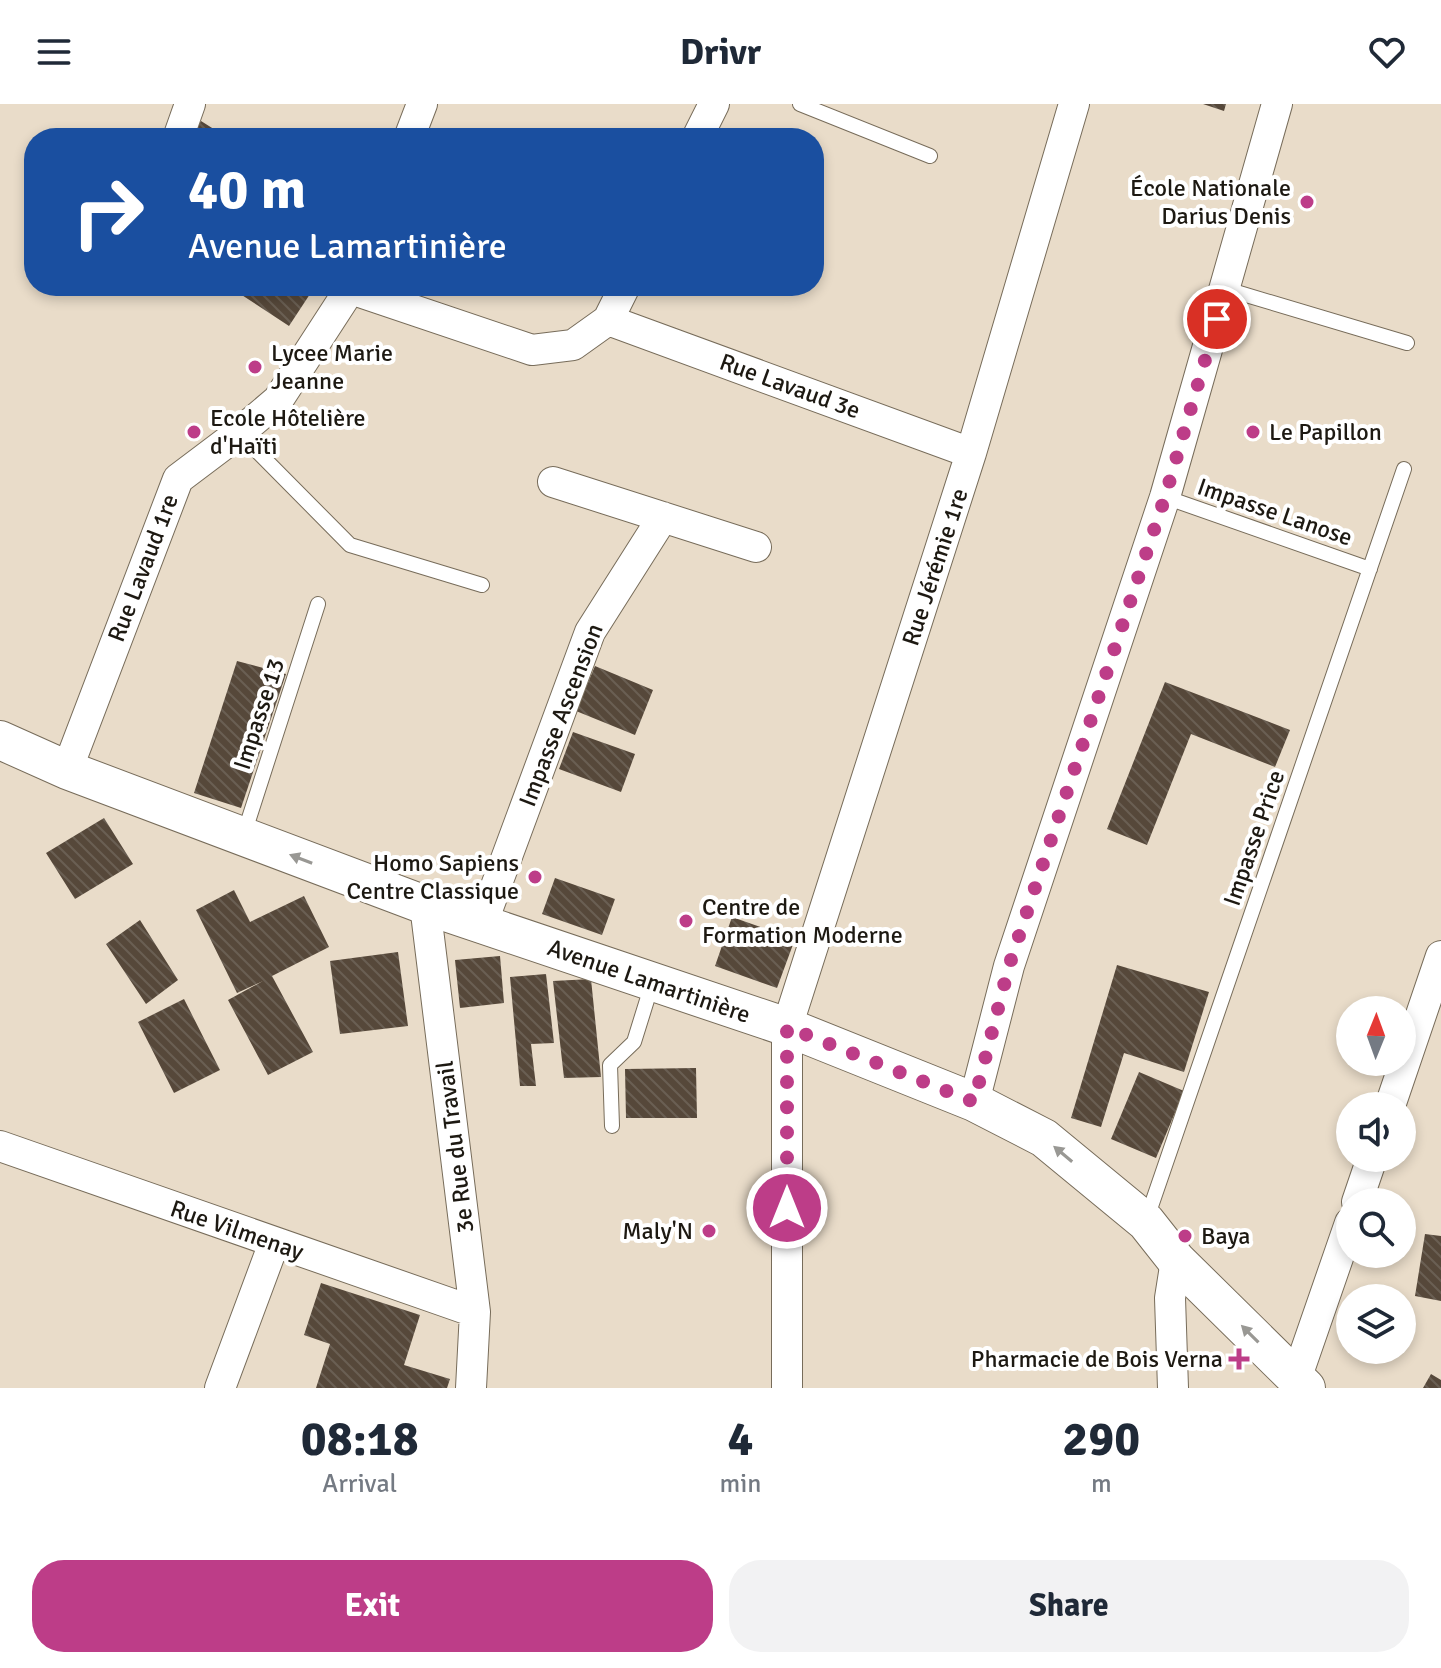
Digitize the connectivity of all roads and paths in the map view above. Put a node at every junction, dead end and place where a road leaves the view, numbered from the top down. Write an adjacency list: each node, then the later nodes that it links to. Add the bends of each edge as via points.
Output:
1 (190, 104): 7 (street)
2 (422, 104): 8 (street)
3 (714, 104): 9 (street)
4 (800, 104): 10 (lane)
5 (1074, 104): 18 (street, Rue Jérémie 1re)
6 (1277, 104): 11 (street)
7 (182, 128)
8 (413, 128)
9 (702, 128)
10 (930, 156)
11 (1226, 289): 16 (lane); 21 (street)
12 (346, 296): 17 (street, Rue Lavaud 1re, via 278,400)
13 (378, 296): 15 (street, via 532,350 573,345)
14 (620, 296): 15 (street)
15 (608, 320): 18 (street, Rue Lavaud 3e)
16 (1407, 343)
17 (239, 433): 25 (lane, via 350,545); 28 (street, Rue Lavaud 1re, via 178,479)
18 (971, 453): 34 (street, Rue Jérémie 1re)
19 (1404, 469): 24 (lane, Impasse Price)
20 (553, 482): 22 (street)
21 (1165, 497): 24 (lane, Impasse Lanose); 36 (street, via 1009,966)
22 (663, 517): 23 (street); 31 (street, Impasse Ascension, via 590,632)
23 (756, 547)
24 (1370, 569): 39 (lane, Impasse Price)
25 (482, 585)
26 (318, 604): 29 (lane, Impasse 13)
27 (0, 740): 28 (street, Avenue Lamartinière)
28 (67, 770): 29 (street, Avenue Lamartinière)
29 (243, 837): 30 (street, Avenue Lamartinière, one-way to 29)
30 (425, 905): 31 (street, Avenue Lamartinière); 43 (street, 3e Rue du Travail)
31 (482, 924): 33 (street, Avenue Lamartinière)
32 (1441, 956): 35 (street)
33 (653, 982): 34 (street, Avenue Lamartinière); 37 (lane, via 634,1042 610,1065)
34 (787, 1027): 36 (street, Avenue Lamartinière); 47 (street, Rue Jérémie 1re)
35 (1395, 1092)
36 (974, 1102): 39 (street, Avenue Lamartinière, one-way to 36, via 1044,1138)
37 (612, 1126)
38 (0, 1146): 40 (street, Rue Vilmenay)
39 (1146, 1222): 41 (street, Avenue Lamartinière)
40 (274, 1243): 43 (street, Rue Vilmenay); 45 (street)
41 (1176, 1260): 44 (street, Avenue Lamartinière, one-way to 41); 48 (street, via 1170,1298)
42 (1336, 1268): 44 (street)
43 (475, 1312): 46 (street, 3e Rue du Travail)
44 (1301, 1384)
45 (220, 1388)
46 (471, 1388)
47 (787, 1388)
48 (1173, 1388)

